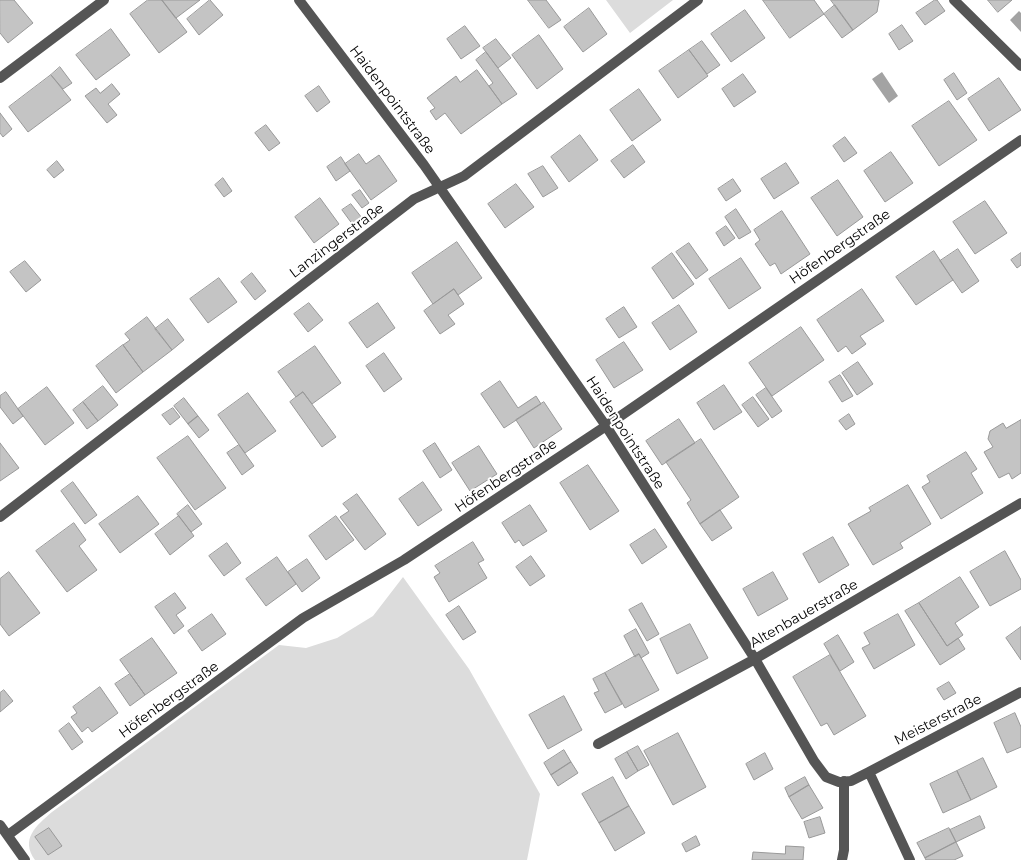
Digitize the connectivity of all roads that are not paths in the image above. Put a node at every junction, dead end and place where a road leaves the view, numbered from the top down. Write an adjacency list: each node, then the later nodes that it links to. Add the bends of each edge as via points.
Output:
1 (104, 0): 6 (street)
2 (299, 0): 8 (street, Haidenpointstraße)
3 (698, 0): 8 (street, Lanzingerstraße, via 464,176)
4 (954, 0): 5 (street)
5 (1021, 66)
6 (0, 78)
7 (1021, 140): 9 (street, Höfenbergstraße)
8 (440, 188): 9 (street, Haidenpointstraße); 11 (street, Lanzingerstraße, via 414,199)
9 (606, 426): 12 (street, Haidenpointstraße); 18 (street, Höfenbergstraße, via 404,560 303,618)
10 (1021, 503): 12 (street, Altenbauerstraße)
11 (0, 517)
12 (755, 659): 14 (street, Altenbauerstraße); 16 (street, Haidenpointstraße, via 814,761 826,777)
13 (1021, 692): 15 (street, Meisterstraße)
14 (598, 744)
15 (869, 772): 16 (street); 21 (street)
16 (844, 781): 20 (street)
17 (0, 825): 18 (street)
18 (8, 835): 19 (street)
19 (25, 860)
20 (842, 860)
21 (910, 860)

